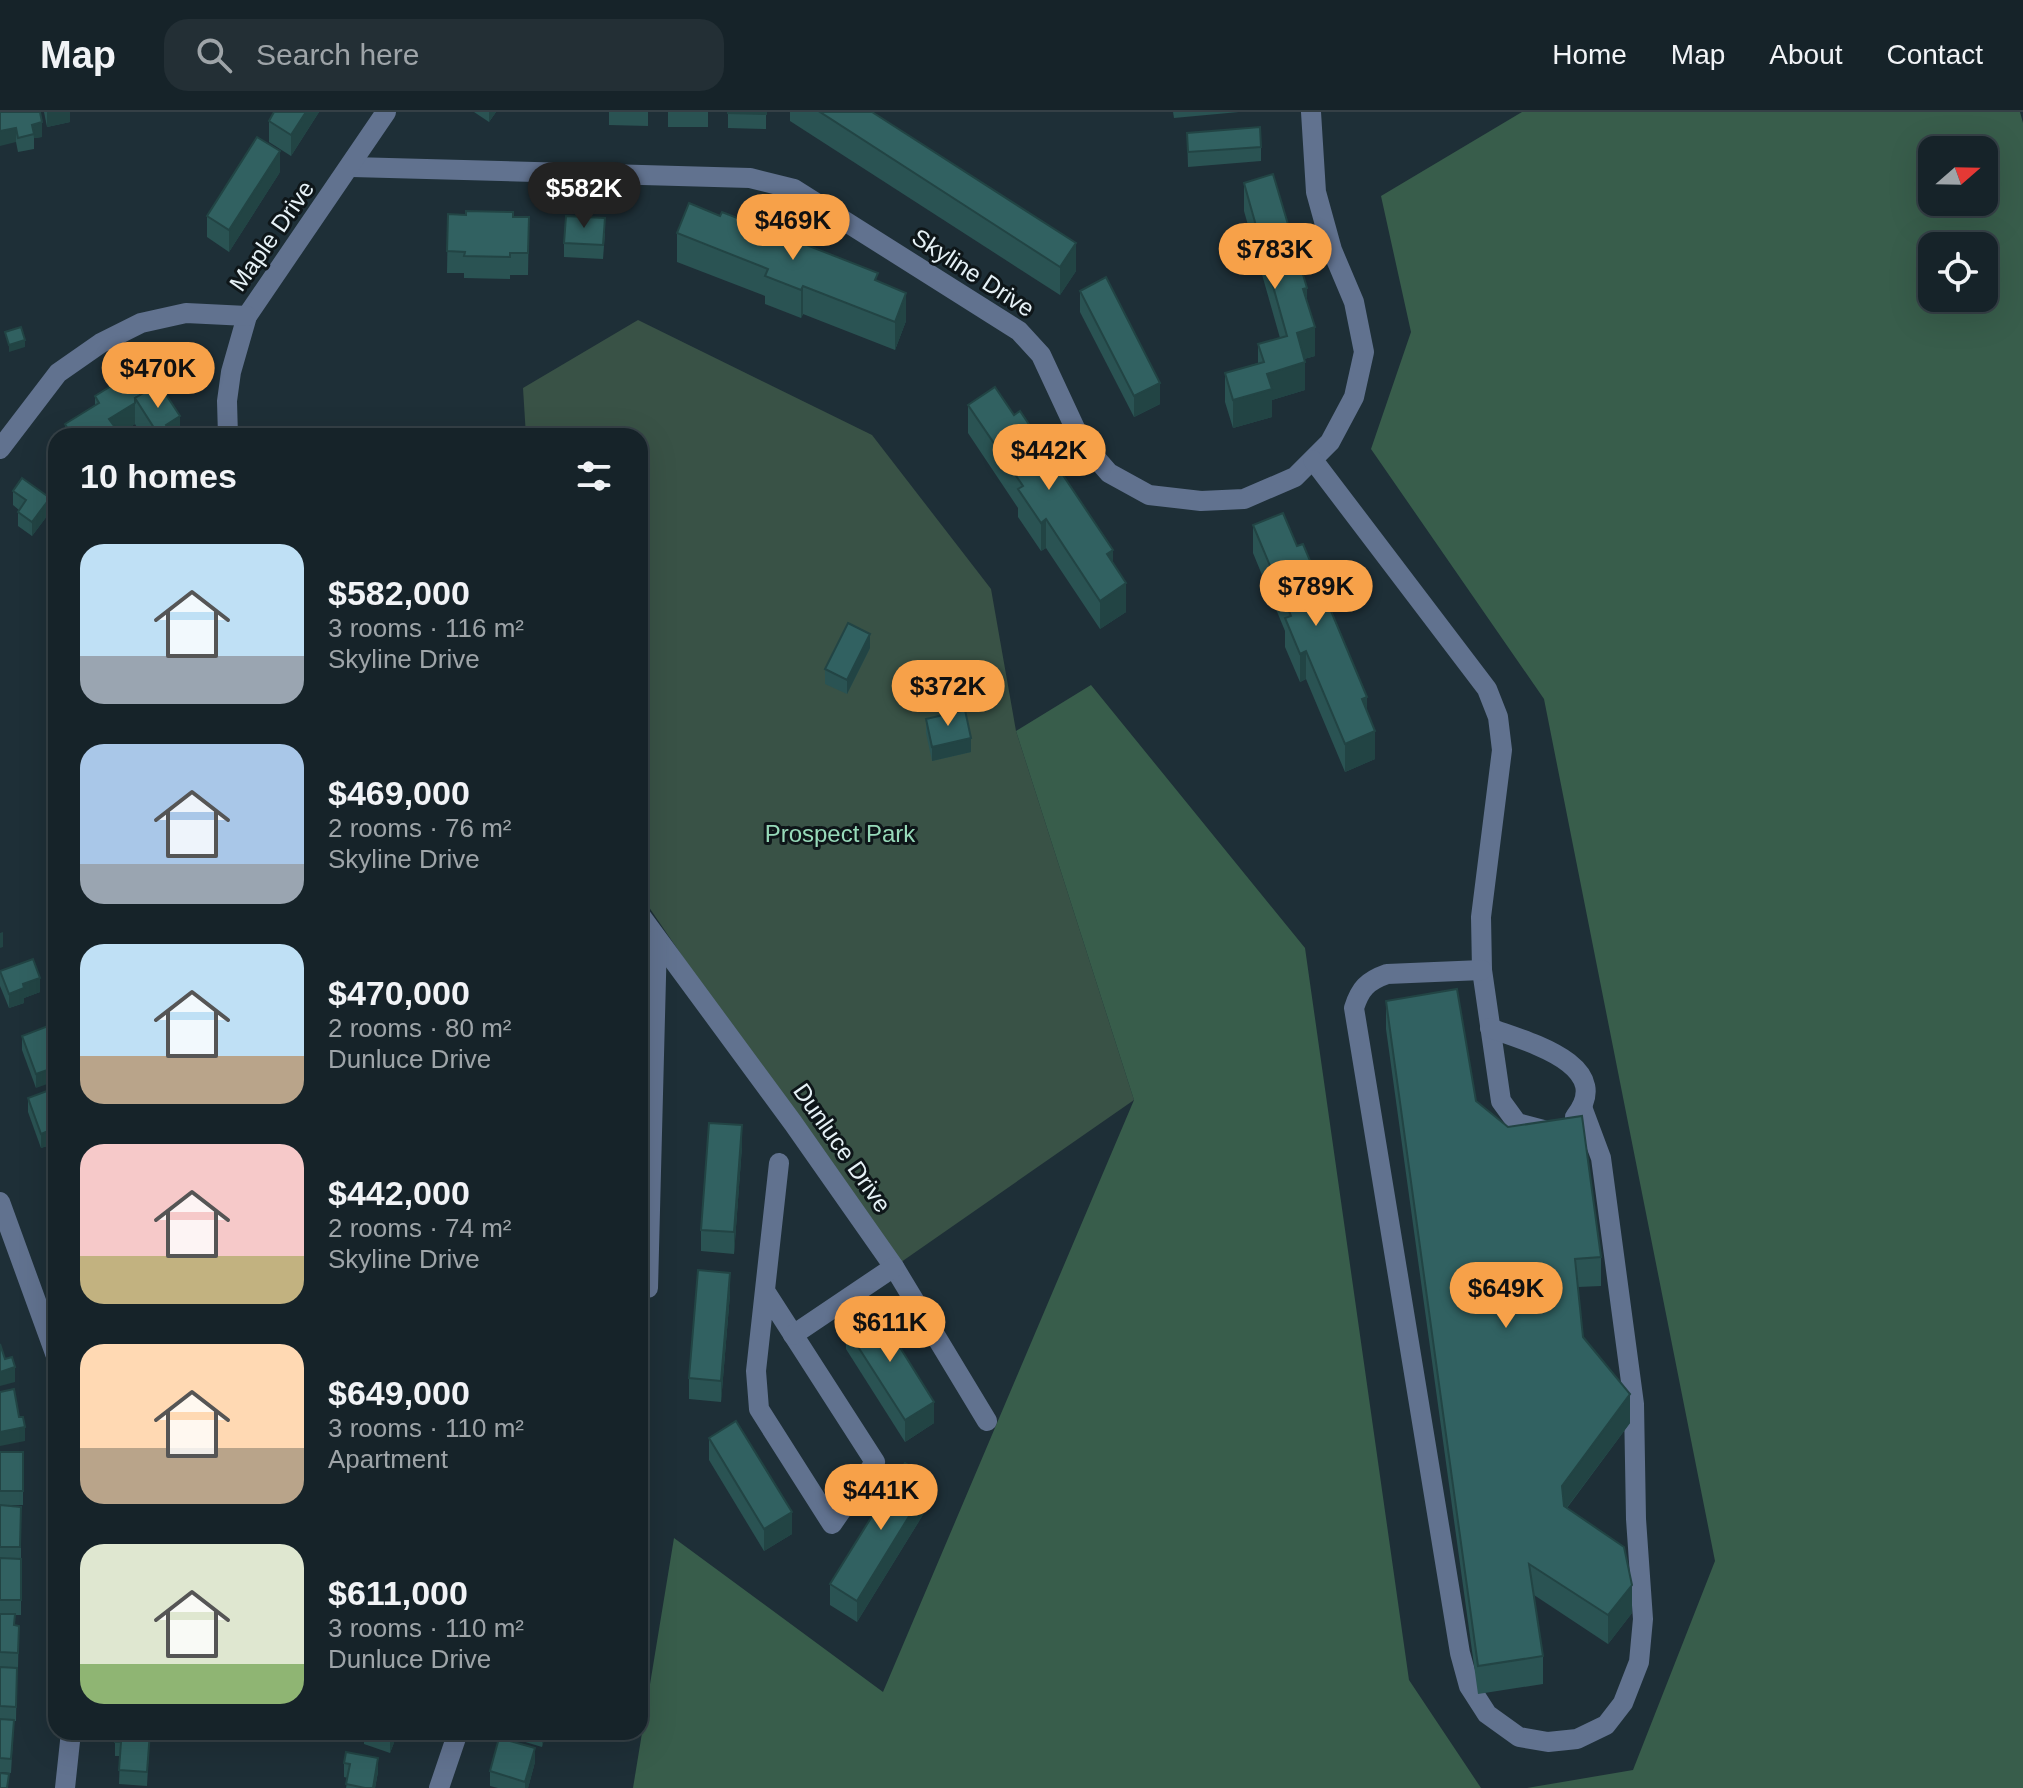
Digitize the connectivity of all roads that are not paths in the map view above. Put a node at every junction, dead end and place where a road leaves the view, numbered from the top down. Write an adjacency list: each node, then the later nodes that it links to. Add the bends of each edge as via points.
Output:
1 (386, 112): 3 (street, Maple Drive)
2 (1311, 112): 7 (street, Skyline Drive, via 1316,192 1354,302 1364,352 1354,397 1330,442)
3 (352, 167): 4 (street, Maple Drive); 7 (street, Skyline Drive, via 750,178 794,189 1019,331 1041,355 1081,441 1109,473 1149,495 1244,499 1295,477)
4 (247, 316): 5 (street, Maple Drive, via 231,372); 6 (street, via 186,313 141,323 114,336 58,373)
5 (228, 428)
6 (0, 449)
7 (1313, 460): 10 (street, via 1487,689 1498,717 1502,750 1481,917)
8 (648, 926): 9 (street, Dunluce Drive)
9 (657, 939): 15 (street, Dunluce Drive); 16 (street)
10 (1482, 970): 11 (street); 12 (street, via 1387,974 1359,990 1354,1008 1460,1653 1469,1686 1487,1714 1519,1737 1548,1742 1577,1739 1606,1725 1623,1703 1639,1662 1643,1619 1634,1404 1601,1158)
11 (1490, 1028): 12 (street, via 1576,1066 1584,1088); 12 (street, via 1501,1101 1517,1123 1546,1132 1570,1123)
12 (1582, 1107)
13 (779, 1163): 17 (street)
14 (0, 1202): 18 (street)
15 (894, 1267): 19 (street); 20 (street, Dunluce Drive)
16 (648, 1288)
17 (765, 1291): 19 (street); 19 (street, via 756,1371 759,1409 832,1524 875,1462)
18 (48, 1334)
19 (793, 1335)
20 (987, 1421)
21 (70, 1740): 23 (street)
22 (455, 1740): 24 (street)
23 (65, 1788)
24 (439, 1788)

